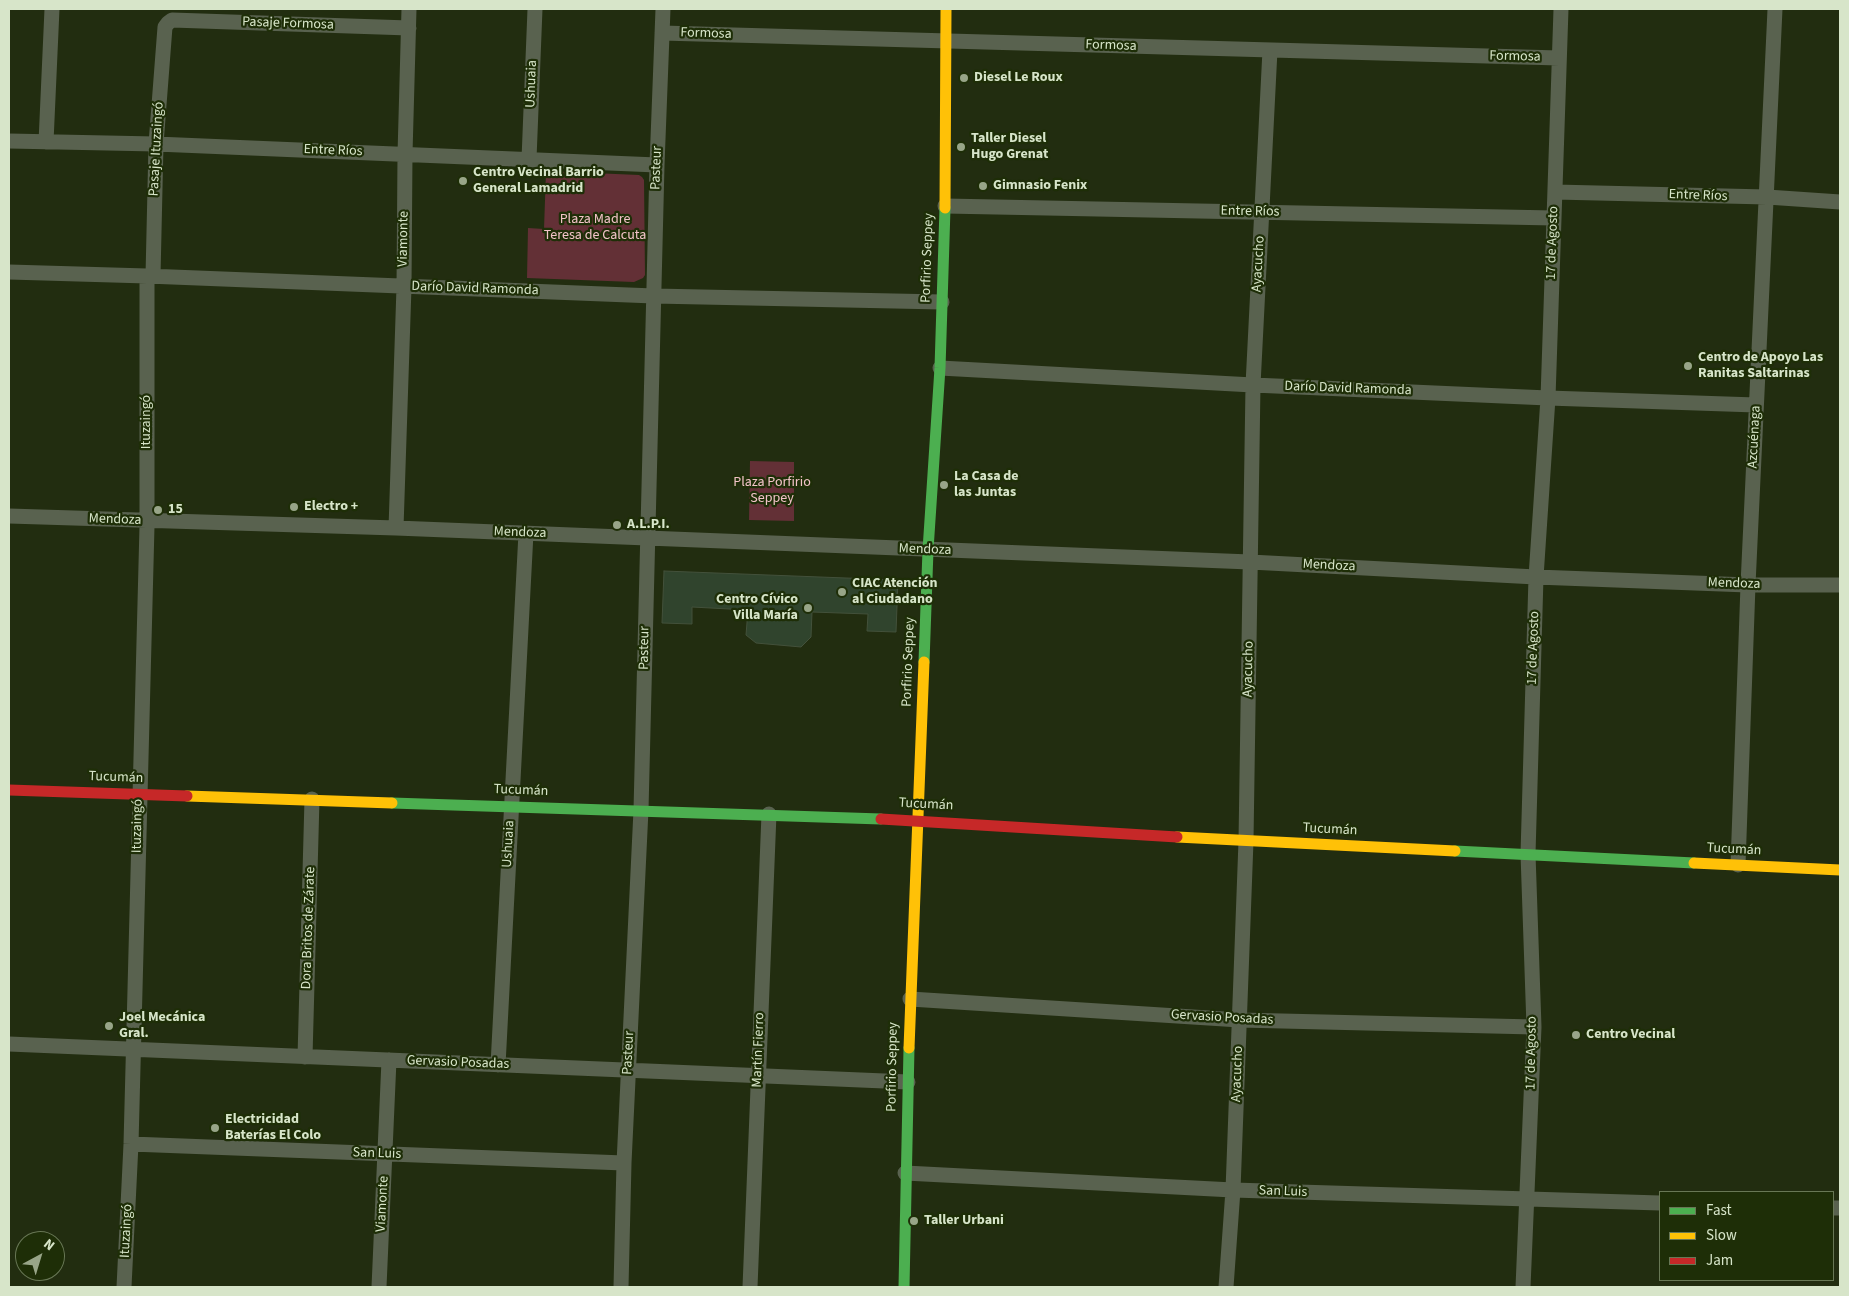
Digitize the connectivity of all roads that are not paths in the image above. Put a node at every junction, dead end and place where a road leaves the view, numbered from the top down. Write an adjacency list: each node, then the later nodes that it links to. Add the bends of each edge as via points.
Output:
1 (52, 9): 15 (street)
2 (410, 9): 9 (street, Viamonte)
3 (535, 9): 18 (street, Ushuaia)
4 (663, 9): 10 (street, Pasteur)
5 (946, 9): 11 (street, Porfirio Seppey)
6 (1561, 9): 13 (street, 17 de Agosto)
7 (1775, 9): 21 (street, Azcuénaga)
8 (168, 23): 9 (street, Pasaje Formosa, via 172,20); 16 (street, Pasaje Ituzaingó, via 165,27)
9 (409, 28): 17 (street, Viamonte)
10 (662, 33): 11 (street, Formosa); 19 (street, Pasteur)
11 (945, 42): 12 (street, Formosa); 23 (street, Porfirio Seppey)
12 (1270, 50): 13 (street, Formosa); 24 (street, Ayacucho)
13 (1559, 58): 20 (street, 17 de Agosto)
14 (9, 141): 15 (street, Entre Ríos)
15 (46, 142): 16 (street, Entre Ríos)
16 (156, 144): 17 (street, Entre Ríos); 27 (street, Pasaje Ituzaingó)
17 (405, 154): 18 (street, Entre Ríos); 28 (street, Viamonte)
18 (529, 159): 19 (street, Entre Ríos)
19 (657, 165): 29 (street, Pasteur)
20 (1555, 192): 21 (street, Entre Ríos); 25 (street, 17 de Agosto)
21 (1767, 198): 22 (street, Entre Ríos); 34 (street, Azcuénaga)
22 (1840, 202)
23 (945, 206): 24 (street, Entre Ríos); 30 (street, Porfirio Seppey)
24 (1262, 213): 25 (street, Entre Ríos); 32 (street, Ayacucho)
25 (1554, 218): 33 (street, 17 de Agosto)
26 (9, 272): 27 (street, Darío David Ramonda)
27 (150, 276): 28 (street, Darío David Ramonda); 36 (street, Ituzaingó)
28 (404, 287): 29 (street, Darío David Ramonda); 37 (street, Viamonte)
29 (654, 296): 30 (street, Darío David Ramonda); 39 (street, Pasteur)
30 (942, 302): 31 (street, Porfirio Seppey)
31 (940, 368): 32 (street, Darío David Ramonda); 40 (street, Porfirio Seppey)
32 (1253, 385): 33 (street, Darío David Ramonda); 41 (street, Ayacucho)
33 (1548, 398): 34 (street, Darío David Ramonda); 42 (street, 17 de Agosto)
34 (1756, 405): 43 (street, Azcuénaga)
35 (9, 516): 36 (street, Mendoza)
36 (147, 521): 37 (street, Mendoza); 46 (street, Ituzaingó)
37 (396, 528): 38 (street, Mendoza)
38 (526, 533): 39 (street, Mendoza); 48 (street, Ushuaia)
39 (648, 538): 40 (street, Mendoza); 49 (street, Pasteur)
40 (928, 550): 41 (street, Mendoza); 51 (street, Porfirio Seppey)
41 (1250, 562): 42 (street, Mendoza); 52 (street, Ayacucho)
42 (1536, 577): 43 (street, Mendoza); 53 (street, 17 de Agosto)
43 (1748, 585): 44 (street, Mendoza); 54 (street, Azcuénaga)
44 (1840, 585)
45 (9, 790): 46 (street, Tucumán)
46 (139, 794): 47 (street, Tucumán); 60 (street, Ituzaingó)
47 (312, 799): 48 (street, Tucumán); 61 (street, Dora Britos de Zárate)
48 (511, 806): 49 (street, Tucumán); 63 (street, Ushuaia)
49 (641, 810): 50 (street, Tucumán); 64 (street, Pasteur)
50 (769, 814): 51 (street, Tucumán); 65 (street, Martín Fierro)
51 (918, 820): 52 (street, Tucumán); 56 (street, Porfirio Seppey)
52 (1246, 840): 53 (street, Tucumán); 57 (street, Ayacucho)
53 (1528, 854): 54 (street, Tucumán); 58 (street, 17 de Agosto)
54 (1738, 865): 55 (street, Tucumán)
55 (1840, 870)
56 (910, 999): 57 (street, Gervasio Posadas); 66 (street, Porfirio Seppey)
57 (1240, 1020): 58 (street, Gervasio Posadas); 71 (street, Ayacucho)
58 (1534, 1028): 72 (street, 17 de Agosto)
59 (9, 1044): 60 (street, Gervasio Posadas)
60 (133, 1049): 61 (street, Gervasio Posadas); 67 (street, Ituzaingó)
61 (305, 1057): 62 (street, Gervasio Posadas)
62 (389, 1060): 63 (street, Gervasio Posadas); 68 (street, Viamonte)
63 (498, 1065): 64 (street, Gervasio Posadas)
64 (629, 1070): 65 (street, Gervasio Posadas); 69 (street, Pasteur)
65 (758, 1076): 66 (street, Gervasio Posadas); 77 (street, Martín Fierro)
66 (908, 1082): 70 (street, Porfirio Seppey)
67 (131, 1144): 68 (street, San Luis); 74 (street, Ituzaingó)
68 (385, 1154): 69 (street, San Luis); 75 (street, Viamonte)
69 (624, 1163): 76 (street, Pasteur)
70 (906, 1173): 71 (street, San Luis); 78 (street, Porfirio Seppey)
71 (1233, 1190): 72 (street, San Luis); 79 (street, Ayacucho)
72 (1527, 1200): 73 (street, San Luis); 80 (street, 17 de Agosto)
73 (1659, 1203)
74 (124, 1287)
75 (379, 1287)
76 (621, 1287)
77 (750, 1287)
78 (904, 1287)
79 (1226, 1287)
80 (1523, 1287)

